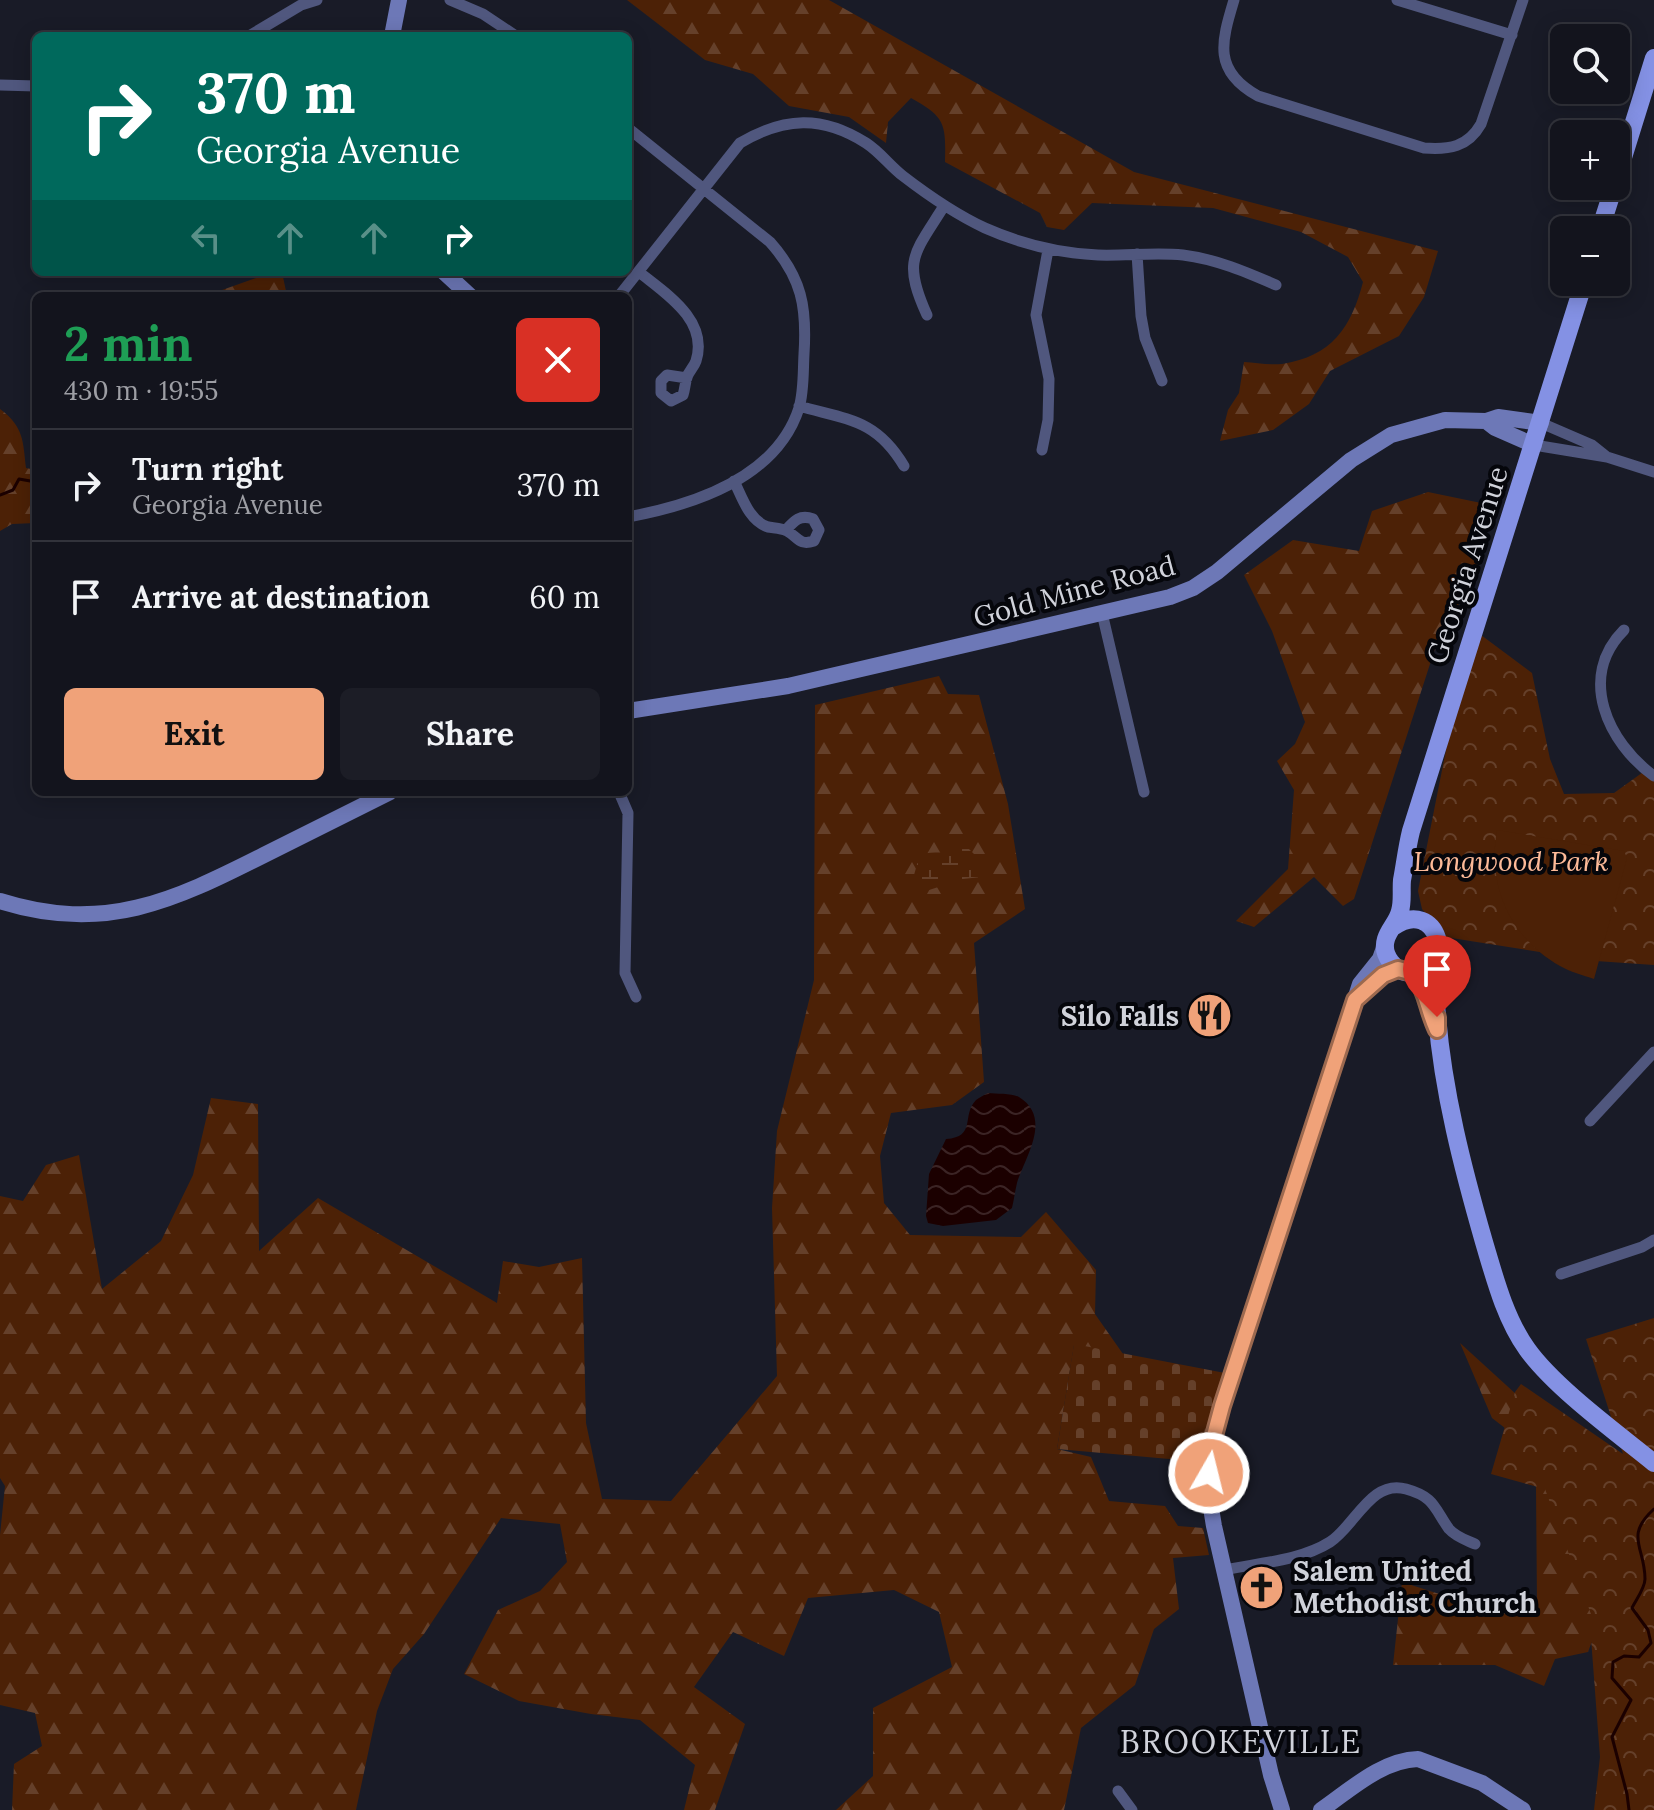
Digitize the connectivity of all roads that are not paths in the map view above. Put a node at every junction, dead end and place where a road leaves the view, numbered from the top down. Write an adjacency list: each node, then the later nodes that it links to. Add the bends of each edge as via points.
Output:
1 (317, 0): 7 (street)
2 (399, 0): 8 (street)
3 (450, 0): 9 (street)
4 (1234, 0): 10 (street, via 1222,49 1226,66 1242,88 1424,148 1444,150 1476,133)
5 (1397, 0): 10 (street)
6 (1523, 0): 10 (street)
7 (256, 32)
8 (393, 32)
9 (510, 32)
10 (1512, 35)
11 (1654, 58): 15 (main road)
12 (0, 85): 13 (street)
13 (32, 86)
14 (632, 131): 16 (street)
15 (1630, 135)
16 (704, 190): 17 (street, via 740,143 762,130 804,122 844,131 868,145); 20 (street); 29 (street, via 770,242 796,279 806,322)
17 (944, 206): 18 (street); 26 (street, via 913,262 913,279)
18 (1048, 250): 19 (street); 33 (street, via 1036,315 1049,379)
19 (1137, 254): 22 (street, via 1213,260); 28 (street, via 1145,338)
20 (639, 272): 24 (street); 27 (street, via 681,306 694,326 699,344)
21 (448, 276): 23 (street)
22 (1276, 285)
23 (466, 292)
24 (622, 292)
25 (1580, 296): 31 (main road, Georgia Avenue)
26 (927, 315)
27 (687, 378)
28 (1162, 381)
29 (799, 406): 35 (street, via 870,426 894,448); 37 (street, via 775,450)
30 (1486, 421): 31 (street, Gold Mine Road, via 1498,417); 32 (street, Gold Mine Road); 40 (street, Gold Mine Road, via 1430,423 1380,441 1205,580 1170,597)
31 (1541, 423): 32 (main road, Georgia Avenue); 34 (street, Gold Mine Road)
32 (1534, 445): 34 (street, Gold Mine Road); 47 (main road, Georgia Avenue, via 1413,823)
33 (1042, 450)
34 (1607, 457): 36 (street, Gold Mine Road)
35 (904, 466)
36 (1654, 472)
37 (734, 481): 38 (street, via 674,509); 39 (street, via 750,514 764,526)
38 (632, 516)
39 (786, 530)
40 (1102, 613): 42 (street, Gold Mine Road, via 767,691); 44 (street)
41 (1624, 630): 43 (street, via 1602,669 1602,704 1621,747)
42 (632, 710)
43 (1654, 776)
44 (1144, 792)
45 (382, 796): 48 (street, via 153,906 72,914)
46 (621, 796): 54 (street, via 628,813 625,973)
47 (1405, 865): 49 (main road, Georgia Avenue); 50 (main road, Georgia Avenue, via 1401,910)
48 (0, 901)
49 (1416, 920): 50 (main road); 52 (main road, via 1435,932 1439,947)
50 (1393, 927): 51 (main road)
51 (1385, 945): 53 (main road, via 1388,959); 55 (street)
52 (1434, 962): 53 (main road, via 1422,972); 56 (main road)
53 (1406, 971): 55 (street, via 1383,975); 56 (main road, via 1425,990)
54 (636, 997)
55 (1355, 1000): 63 (street, via 1214,1433 1209,1485)
56 (1437, 1030): 61 (main road, via 1475,1210 1514,1328 1545,1369)
57 (1654, 1052): 58 (street)
58 (1590, 1121)
59 (1654, 1240): 60 (street)
60 (1561, 1274)
61 (1647, 1457)
62 (1475, 1544): 63 (street, via 1449,1529 1430,1501 1394,1487 1381,1491 1331,1542 1298,1555)
63 (1224, 1570): 66 (street)
64 (1118, 1791): 65 (street)
65 (1132, 1810)
66 (1282, 1810)
67 (1321, 1810): 68 (street, via 1384,1768 1418,1759 1482,1783)
68 (1523, 1810)

